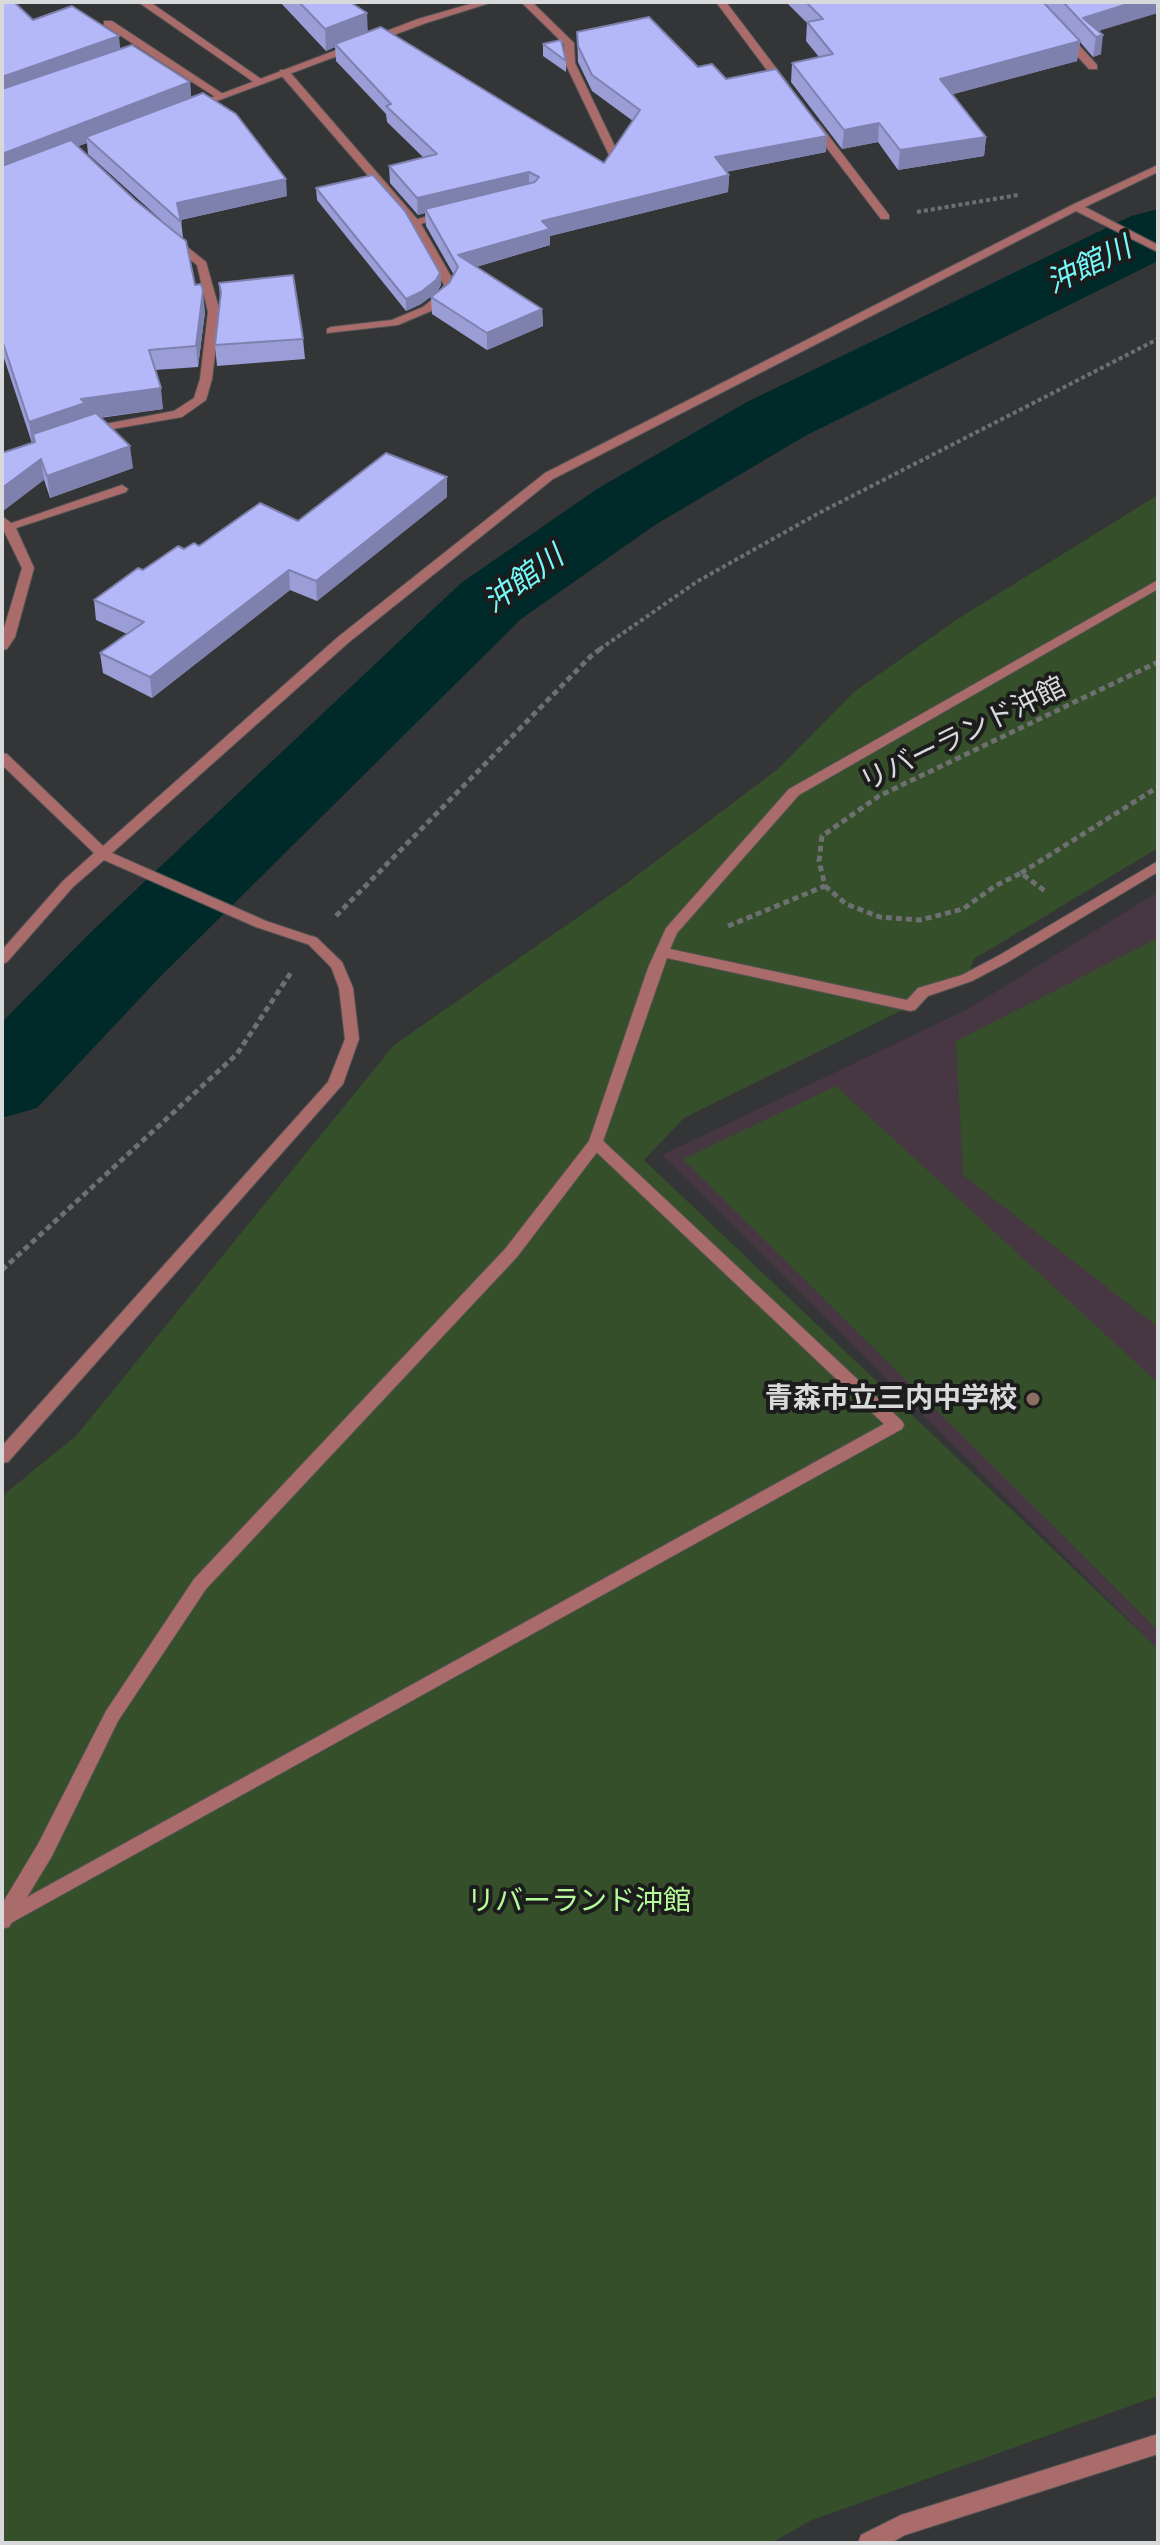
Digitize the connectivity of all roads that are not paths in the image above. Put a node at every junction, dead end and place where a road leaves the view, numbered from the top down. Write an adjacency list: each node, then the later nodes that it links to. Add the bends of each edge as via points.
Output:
1 (143, 2): 11 (street)
2 (488, 2): 10 (street)
3 (526, 2): 16 (street, via 569,43 570,63)
4 (721, 2): 13 (street)
5 (108, 23): 7 (street)
6 (1053, 24): 9 (street)
7 (152, 52): 8 (street); 12 (street)
8 (137, 57)
9 (1093, 67)
10 (284, 72): 11 (street); 21 (street)
11 (259, 81): 12 (street)
12 (221, 96): 14 (street)
13 (798, 103)
14 (176, 113)
15 (808, 116): 20 (street)
16 (614, 155)
17 (1158, 168): 18 (street)
18 (1076, 207): 23 (street); 31 (street, via 549,476 343,640)
19 (457, 212): 21 (street)
20 (885, 217)
21 (414, 222): 24 (street, via 450,285 443,296 394,323)
22 (166, 235): 25 (street, via 202,264 214,312 200,400 178,414)
23 (1158, 249)
24 (331, 331)
25 (80, 433)
26 (122, 489): 27 (street)
27 (6, 523): 29 (street, via 28,568)
28 (1158, 584): 33 (street, via 794,792 671,931)
29 (2, 646)
30 (2, 757): 31 (street)
31 (103, 854): 34 (street, via 68,884); 36 (street, via 312,941 337,965 346,988 352,1039 335,1084)
32 (1158, 866): 33 (street, via 967,978 923,992 910,1006)
33 (662, 952): 35 (street)
34 (2, 959)
35 (596, 1143): 37 (street, via 511,1253 200,1584 112,1716 45,1850); 37 (street, via 896,1425)
36 (2, 1457)
37 (2, 1920)
38 (1158, 2444): 39 (street, via 901,2526)
39 (869, 2543)

